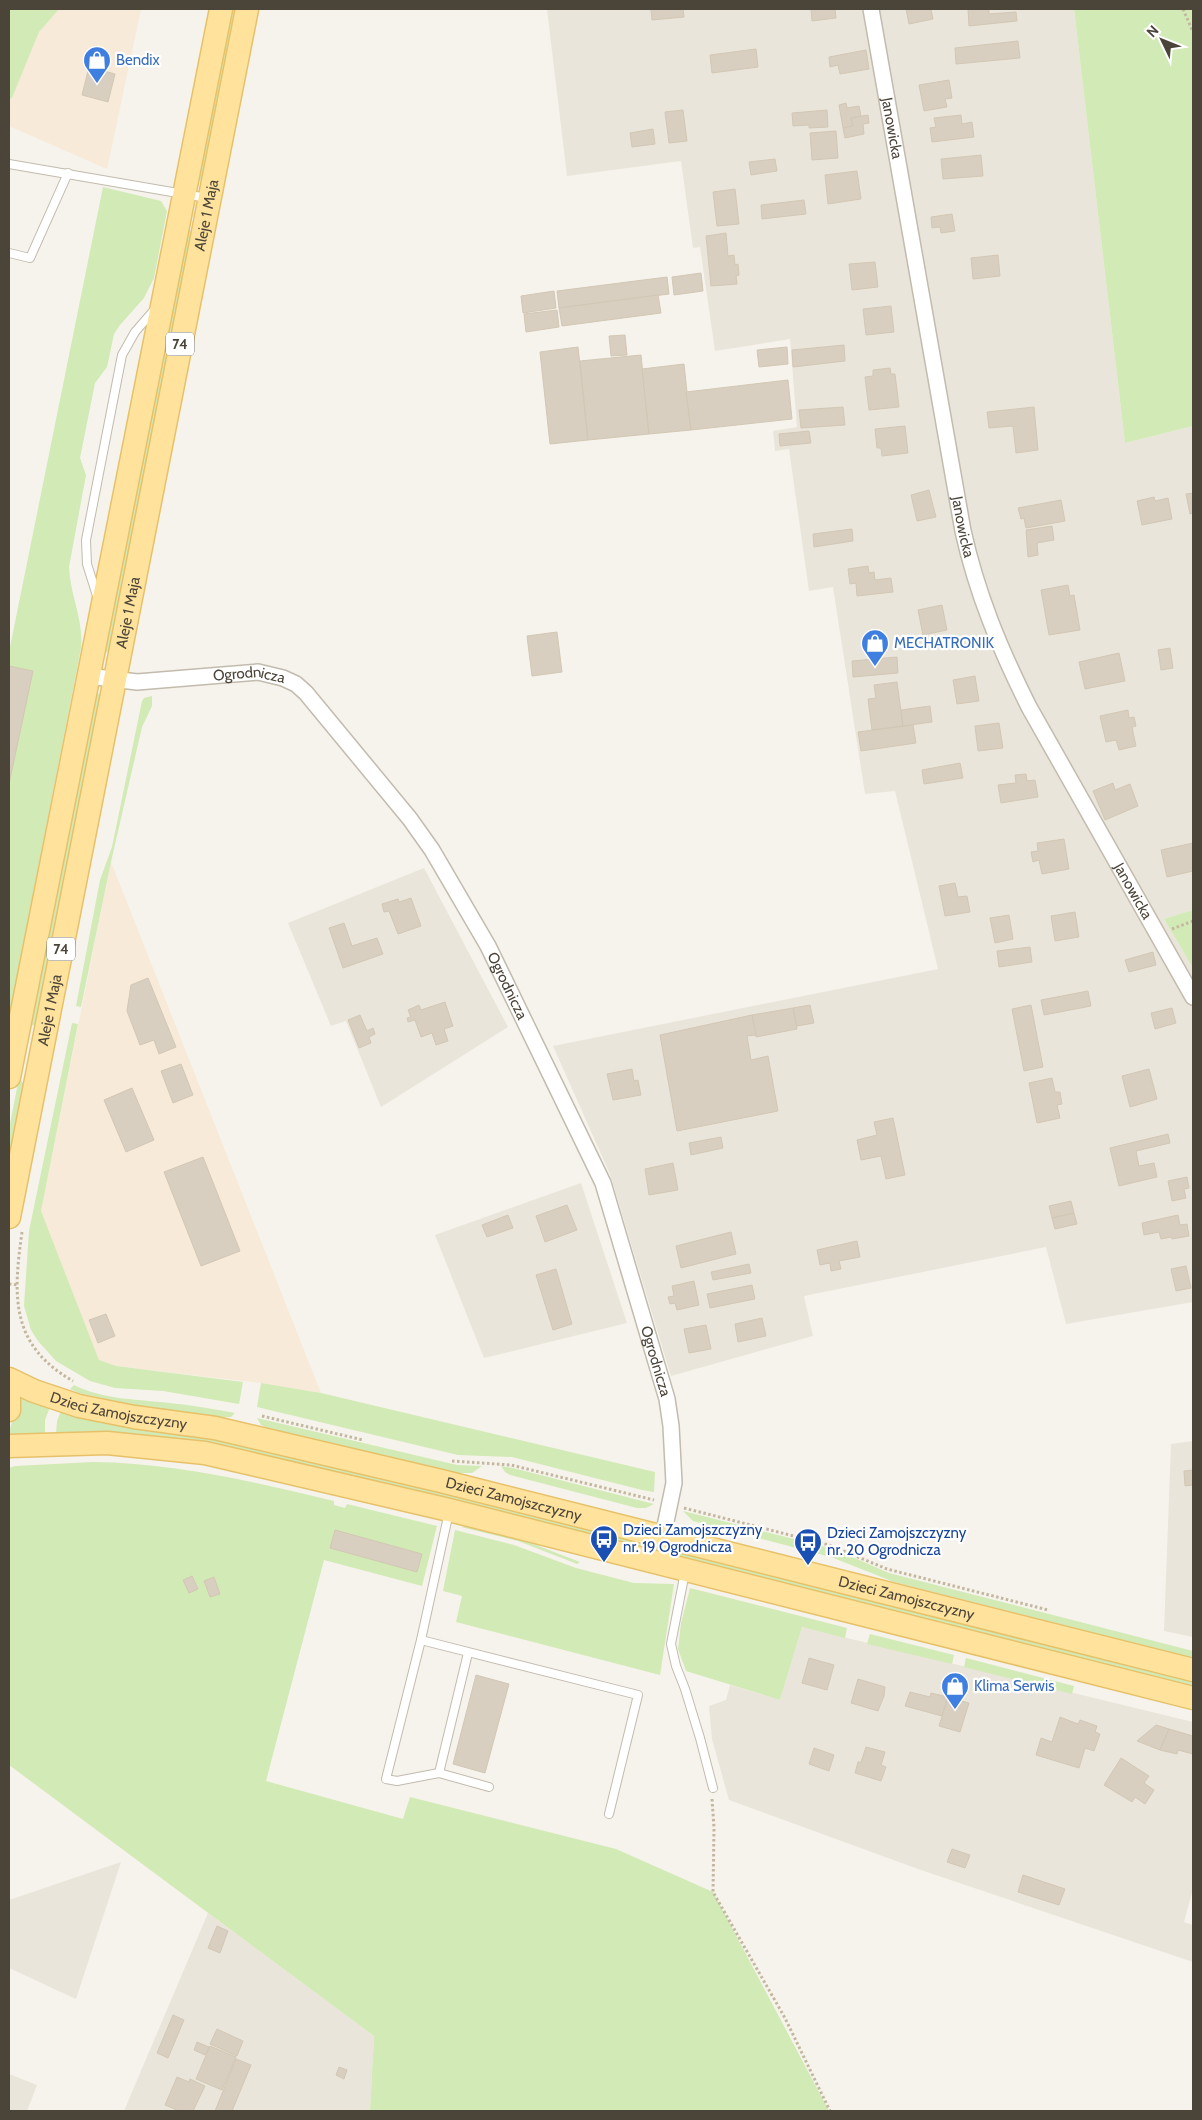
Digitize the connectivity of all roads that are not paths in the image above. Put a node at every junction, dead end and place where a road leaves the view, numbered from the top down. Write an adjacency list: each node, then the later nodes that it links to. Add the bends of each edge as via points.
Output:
1 (221, 9): 6 (main road, Aleje 1 Maja / 74)
2 (247, 9): 7 (main road, Aleje 1 Maja / 74)
3 (871, 9): 11 (street, Janowicka, via 961,522 975,580 1029,707)
4 (9, 164): 5 (lane)
5 (68, 174): 6 (lane); 8 (lane, via 30,258)
6 (184, 193): 7 (lane); 9 (main road, Aleje 1 Maja / 74)
7 (209, 198): 10 (main road, Aleje 1 Maja / 74)
8 (9, 253)
9 (88, 676): 10 (street, Ogrodnicza); 12 (main road, Aleje 1 Maja / 74)
10 (114, 680): 12 (main road, Aleje 1 Maja / 74); 20 (street, Ogrodnicza, via 137,682 258,672 270,673 296,684 337,729 432,850 502,972 610,1202 667,1399 674,1483)
11 (1193, 997)
12 (23, 1053): 13 (main road, Aleje 1 Maja / 74); 14 (main road, Aleje 1 Maja / 74)
13 (9, 1078)
14 (16, 1221)
15 (9, 1379): 20 (main road, Dzieci Zamojszczyzny, via 34,1391 97,1410 225,1430)
16 (9, 1398): 17 (main road)
17 (9, 1410)
18 (9, 1446): 19 (main road, Dzieci Zamojszczyzny, via 107,1443 206,1453)
19 (450, 1510): 21 (main road, Dzieci Zamojszczyzny); 22 (lane)
20 (663, 1536): 24 (main road, Dzieci Zamojszczyzny)
21 (686, 1570): 25 (main road, Dzieci Zamojszczyzny); 28 (lane, via 671,1644)
22 (421, 1640): 23 (lane); 26 (lane, via 386,1779 397,1781)
23 (468, 1653): 26 (lane); 29 (lane, via 638,1695)
24 (1193, 1670)
25 (1193, 1698)
26 (439, 1773): 27 (lane)
27 (489, 1787)
28 (713, 1788)
29 (610, 1814)

